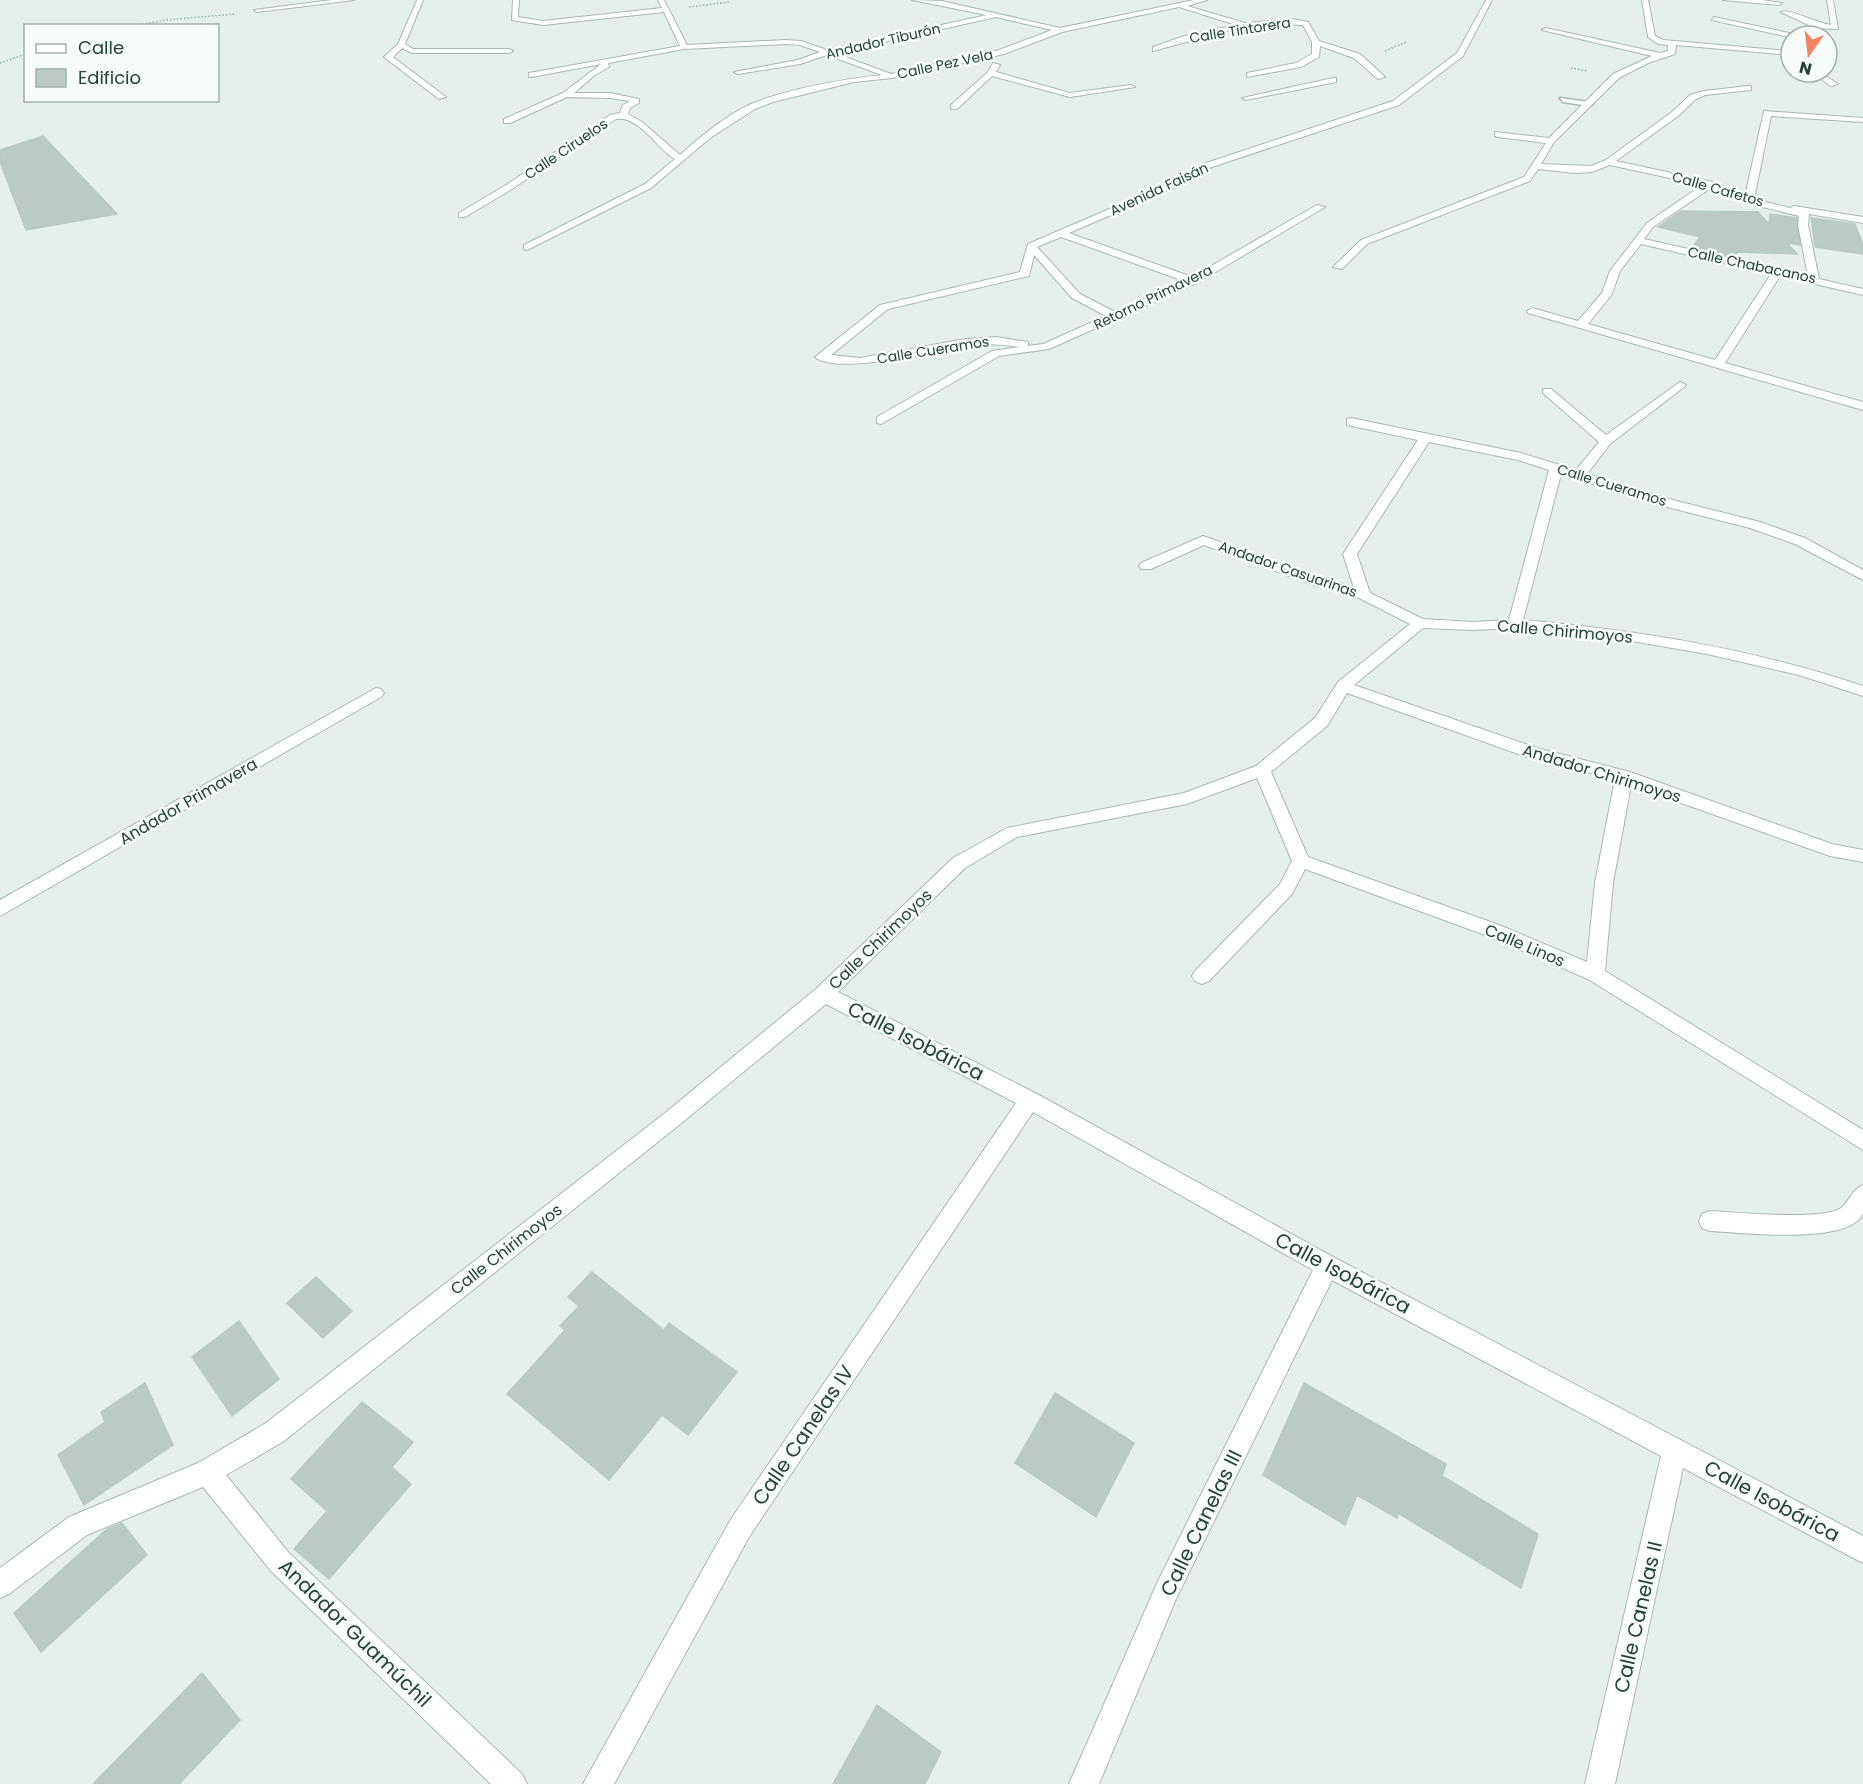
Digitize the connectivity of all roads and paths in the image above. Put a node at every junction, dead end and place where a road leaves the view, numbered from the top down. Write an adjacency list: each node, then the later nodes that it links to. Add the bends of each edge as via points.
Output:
1 (351, 0): 14 (street, via 334,6)
2 (420, 0): 27 (street)
3 (516, 0): 15 (street, via 514,19 523,22)
4 (661, 0): 15 (street)
5 (915, 0): 17 (street)
6 (1204, 0): 13 (street, Calle Pez Vela)
7 (1489, 0): 68 (street, Avenida Faisán, via 1460,54 1396,103 1209,165)
8 (1645, 0): 26 (street, via 1652,37)
9 (1726, 0): 11 (street)
10 (1830, 0): 16 (street, via 1835,27 1818,26)
11 (1780, 1): 16 (street)
12 (730, 2): 15 (path)
13 (1180, 5): 21 (street); 22 (street, Calle Pez Vela)
14 (258, 10): 19 (path)
15 (666, 10): 28 (street)
16 (1784, 12): 20 (street)
17 (993, 15): 22 (street); 31 (street, Andador Tiburón)
18 (1714, 19): 24 (street)
19 (143, 24)
20 (1787, 24)
21 (1248, 26): 25 (street, Calle Tintorera, via 1306,23); 29 (street, Calle Tintorera, via 1168,42)
22 (1060, 30): 32 (street, Calle Pez Vela)
23 (1546, 30): 35 (street)
24 (1779, 33)
25 (1316, 42): 42 (street, via 1357,56); 43 (street, via 1316,56 1250,75)
26 (1672, 44): 33 (street); 35 (street, via 1672,52)
27 (401, 45): 30 (street, via 412,51); 50 (street, via 388,57)
28 (684, 46): 31 (street, Calle Pez Vela, via 786,42); 36 (street, Calle Pez Vela)
29 (1156, 49)
30 (509, 51)
31 (827, 52): 38 (street, Andador Tiburón, via 800,62); 41 (street, Calle Pez Vela)
32 (1001, 52): 39 (street); 41 (street, Calle Pez Vela)
33 (1779, 52)
34 (24, 55): 37 (path)
35 (1664, 56): 53 (street, via 1644,61 1616,76)
36 (619, 59): 40 (street, Calle Pez Vela); 49 (street, via 592,73)
37 (0, 63)
38 (738, 72)
39 (991, 73): 46 (street, via 1070,94); 54 (street)
40 (532, 75)
41 (892, 76): 60 (street, via 854,80 752,107 707,136)
42 (1381, 77)
43 (1260, 80)
44 (1334, 80): 48 (street)
45 (1271, 85): 48 (street)
46 (1131, 87)
47 (1748, 88): 61 (street, via 1693,97)
48 (1282, 90): 51 (street)
49 (566, 95): 55 (street, via 609,95 636,100 626,107); 57 (street)
50 (442, 97)
51 (1246, 98)
52 (1563, 100): 53 (lane)
53 (1589, 104): 59 (street)
54 (954, 107)
55 (624, 115): 60 (street, via 633,118); 66 (street, Calle Ciruelos, via 613,117)
56 (1863, 120): 64 (street, via 1767,113)
57 (507, 121)
58 (1498, 134): 59 (street)
59 (1551, 141): 62 (street)
60 (681, 159): 70 (street, via 648,186)
61 (1610, 162): 62 (street, via 1575,170); 63 (street, Calle Cafetos)
62 (1535, 166): 72 (street, via 1527,179 1364,242)
63 (1710, 184): 64 (street, Calle Cafetos); 69 (street, via 1650,225)
64 (1749, 201): 67 (street, Calle Cafetos); 74 (street, via 1804,214)
65 (1320, 207): 75 (street, Retorno Primavera)
66 (462, 215)
67 (1863, 220)
68 (1064, 234): 71 (street, Avenida Faisán); 75 (street)
69 (1640, 241): 73 (street, Calle Chabacanos); 79 (street, via 1615,271 1607,294)
70 (527, 246)
71 (1031, 246): 78 (street, via 1076,296); 80 (street, Calle Cueramos, via 1025,274 884,307 821,357 860,361 996,340)
72 (1338, 267)
73 (1777, 272): 74 (street, Calle Chabacanos); 81 (street)
74 (1814, 279): 76 (street, Calle Chabacanos)
75 (1193, 281): 78 (street, Retorno Primavera)
76 (1863, 292)
77 (1532, 310): 79 (street)
78 (1115, 316): 80 (street, Retorno Primavera)
79 (1580, 326): 81 (street)
80 (1045, 347): 85 (street, via 996,353)
81 (1718, 364): 84 (street)
82 (1680, 385): 88 (street)
83 (1546, 390): 88 (street)
84 (1863, 406)
85 (881, 420)
86 (1351, 422): 87 (street, Calle Cueramos)
87 (1425, 439): 89 (street, Calle Cueramos); 93 (street, via 1350,555)
88 (1605, 441): 90 (street)
89 (1556, 467): 90 (street, Calle Cueramos); 95 (street)
90 (1580, 474): 92 (street, Calle Cueramos, via 1800,540)
91 (1146, 566): 93 (street, Andador Casuarinas, via 1203,540)
92 (1863, 576)
93 (1364, 595): 94 (street, Andador Casuarinas)
94 (1420, 623): 95 (street, Calle Chirimoyos); 96 (street, Calle Chirimoyos)
95 (1515, 624): 97 (street, Calle Chirimoyos, via 1620,634 1707,649 1803,671)
96 (1343, 687): 99 (street, Calle Chirimoyos, via 1321,722); 100 (street, Andador Chirimoyos, via 1533,753)
97 (1863, 691)
98 (376, 693): 103 (street, Andador Primavera)
99 (1262, 770): 102 (street); 106 (street, Calle Chirimoyos, via 1187,798 1013,832 959,863)
100 (1624, 776): 101 (street, Andador Chirimoyos, via 1830,850); 104 (street, via 1604,883)
101 (1863, 856)
102 (1301, 861): 104 (street, Calle Linos, via 1492,930); 105 (street, via 1286,890)
103 (0, 909)
104 (1595, 974): 108 (street, Calle Linos)
105 (1202, 976)
106 (824, 994): 107 (street, Calle Isobárica); 113 (street, Calle Chirimoyos, via 275,1432)
107 (1030, 1100): 111 (street, Calle Isobárica); 117 (street, Calle Canelas IV, via 740,1528)
108 (1863, 1141)
109 (1863, 1196): 110 (street, via 1847,1217 1815,1225)
110 (1710, 1221)
111 (1328, 1266): 112 (street, Calle Isobárica); 118 (street, Calle Canelas III, via 1167,1590)
112 (1675, 1449): 114 (street, Calle Isobárica); 119 (street, Calle Canelas II)
113 (207, 1472): 115 (street, Calle Chirimoyos, via 78,1526); 116 (street, Andador Guamúchil, via 280,1562)
114 (1863, 1550)
115 (0, 1585)
116 (512, 1784)
117 (598, 1784)
118 (1084, 1784)
119 (1600, 1784)

